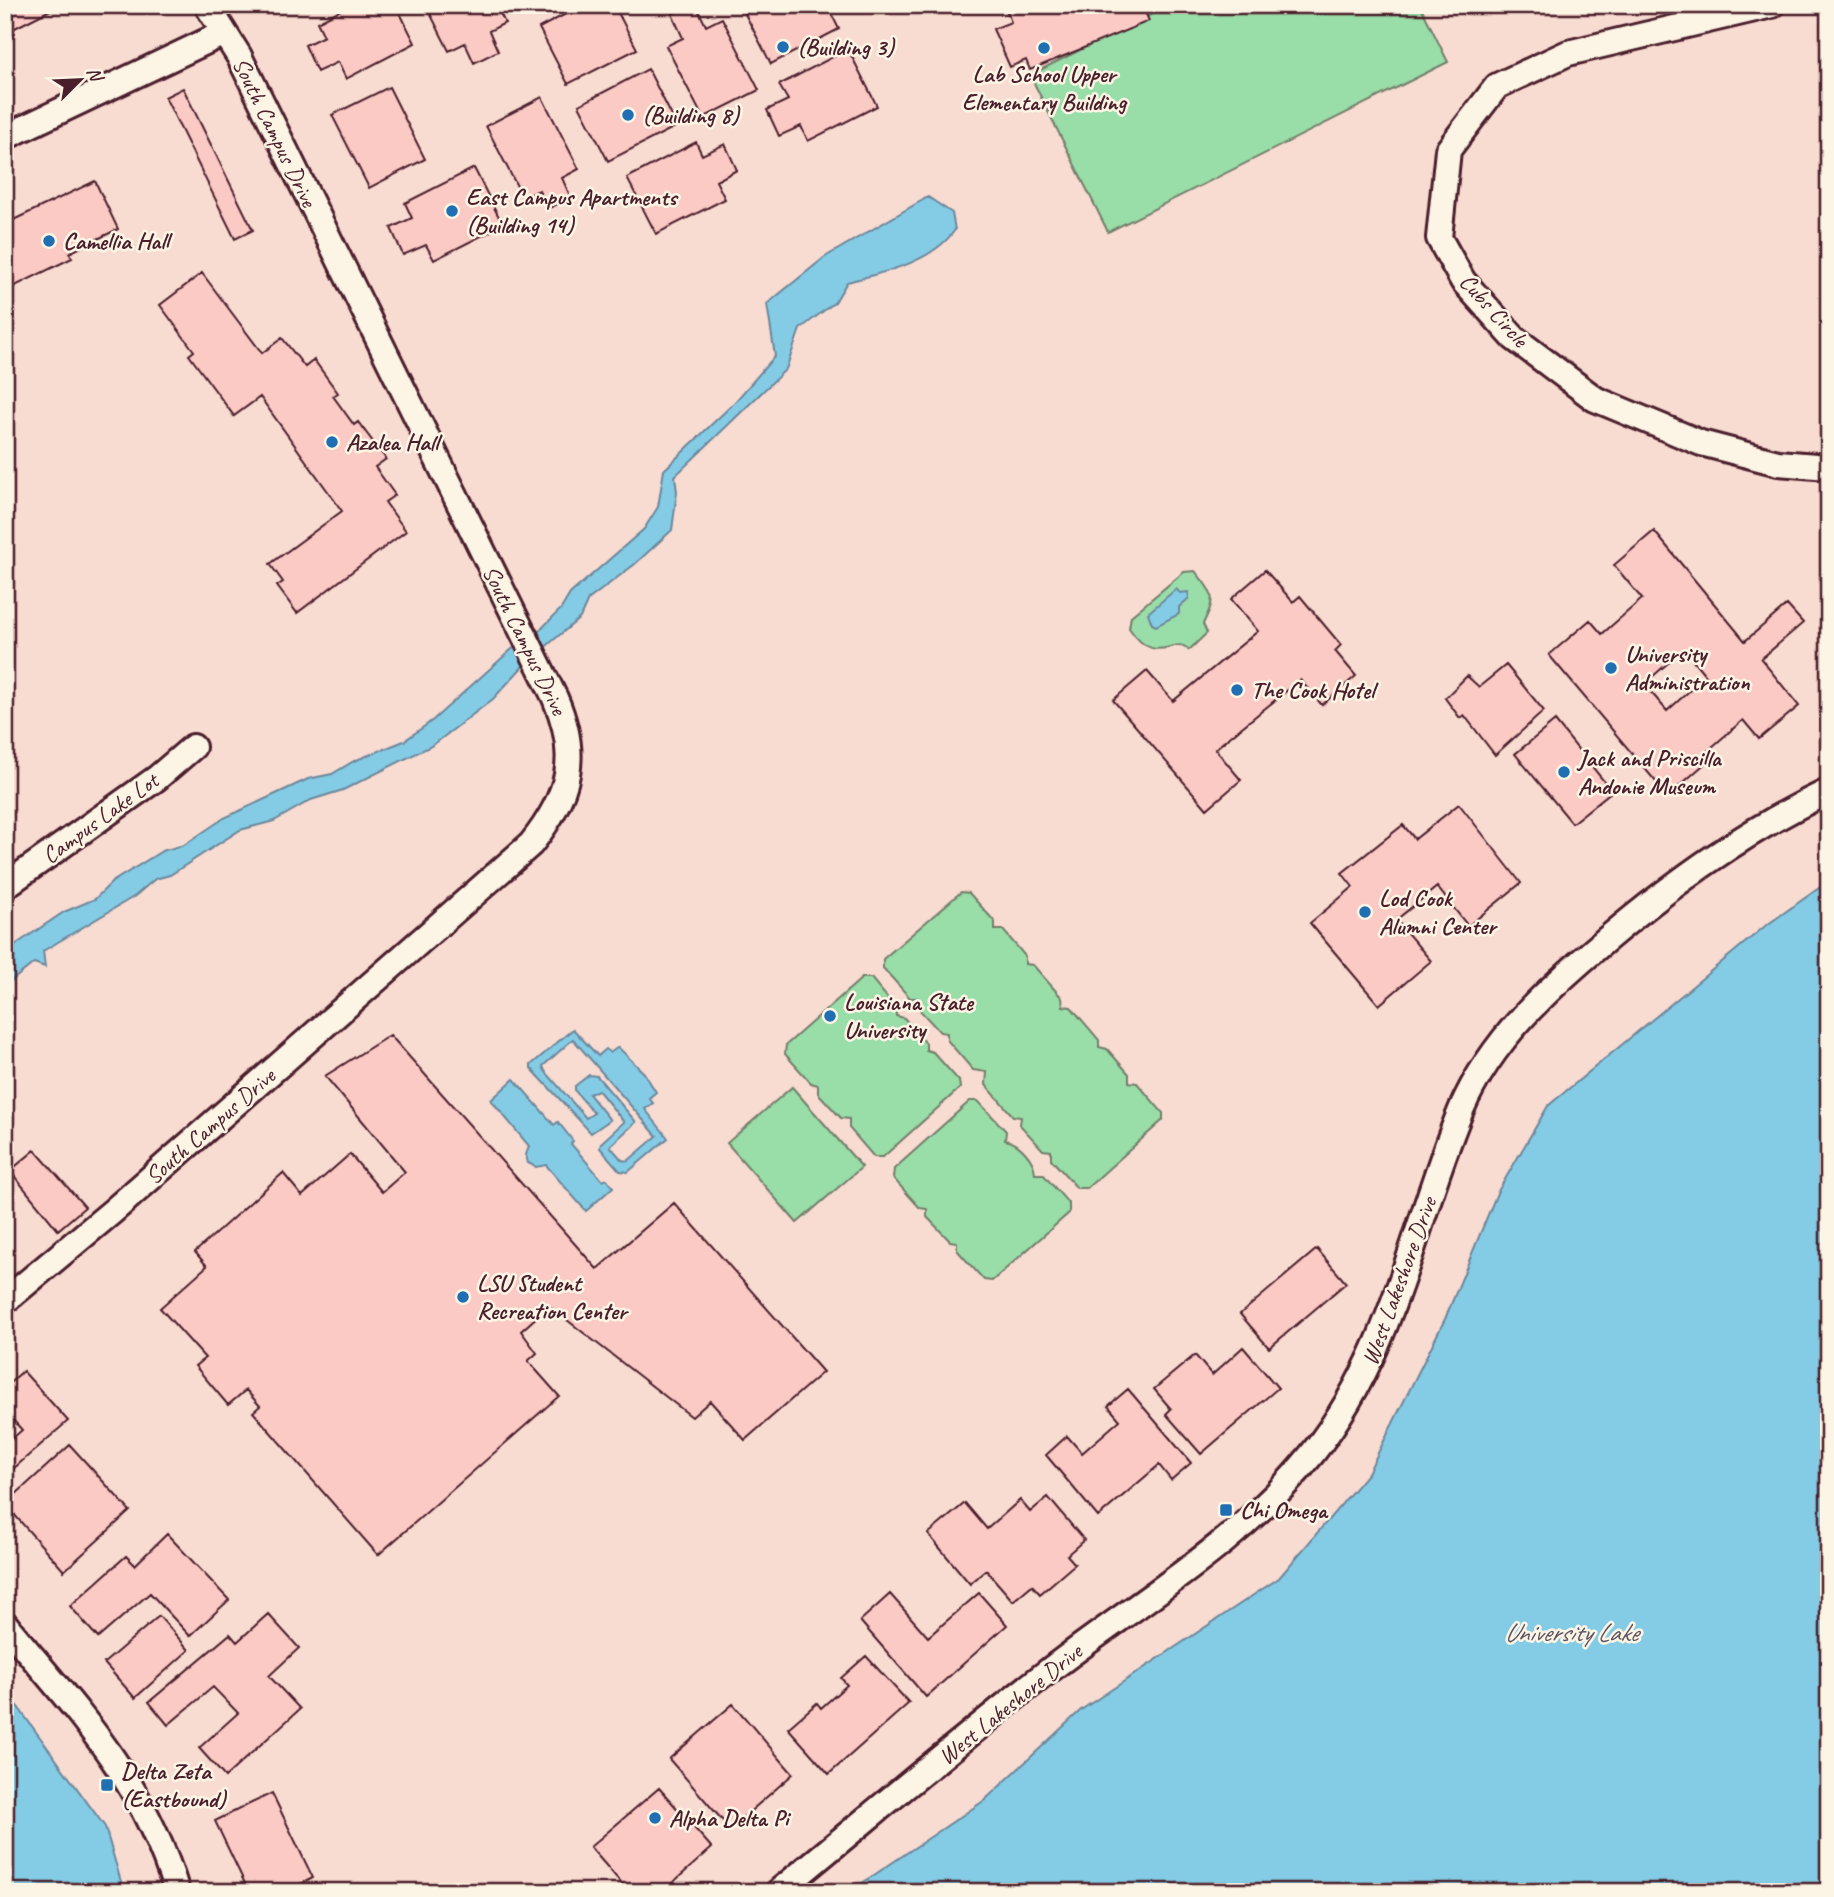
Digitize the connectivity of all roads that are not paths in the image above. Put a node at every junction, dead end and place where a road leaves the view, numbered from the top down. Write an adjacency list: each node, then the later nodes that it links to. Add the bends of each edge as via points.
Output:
1 (207, 5): 3 (street, South Campus Drive)
2 (1772, 5): 5 (street, Cubs Circle, via 1568,52 1497,86 1448,150 1439,238 1463,281 1514,338 1595,399 1701,443 1777,463)
3 (224, 33): 4 (street); 9 (street, South Campus Drive, via 555,698 570,739 567,773 551,817 531,844)
4 (5, 137)
5 (1829, 467)
6 (193, 747): 8 (street, Campus Lake Lot, via 157,778)
7 (1829, 791): 12 (street, West Lakeshore Drive, via 1767,822 1672,885 1554,983 1503,1040 1463,1105 1392,1311 1363,1376 1334,1423 1288,1480 1231,1538 1045,1673)
8 (5, 886)
9 (5, 1301)
10 (5, 1624): 11 (street, via 92,1728 132,1786 158,1835)
11 (177, 1892)
12 (778, 1892)

